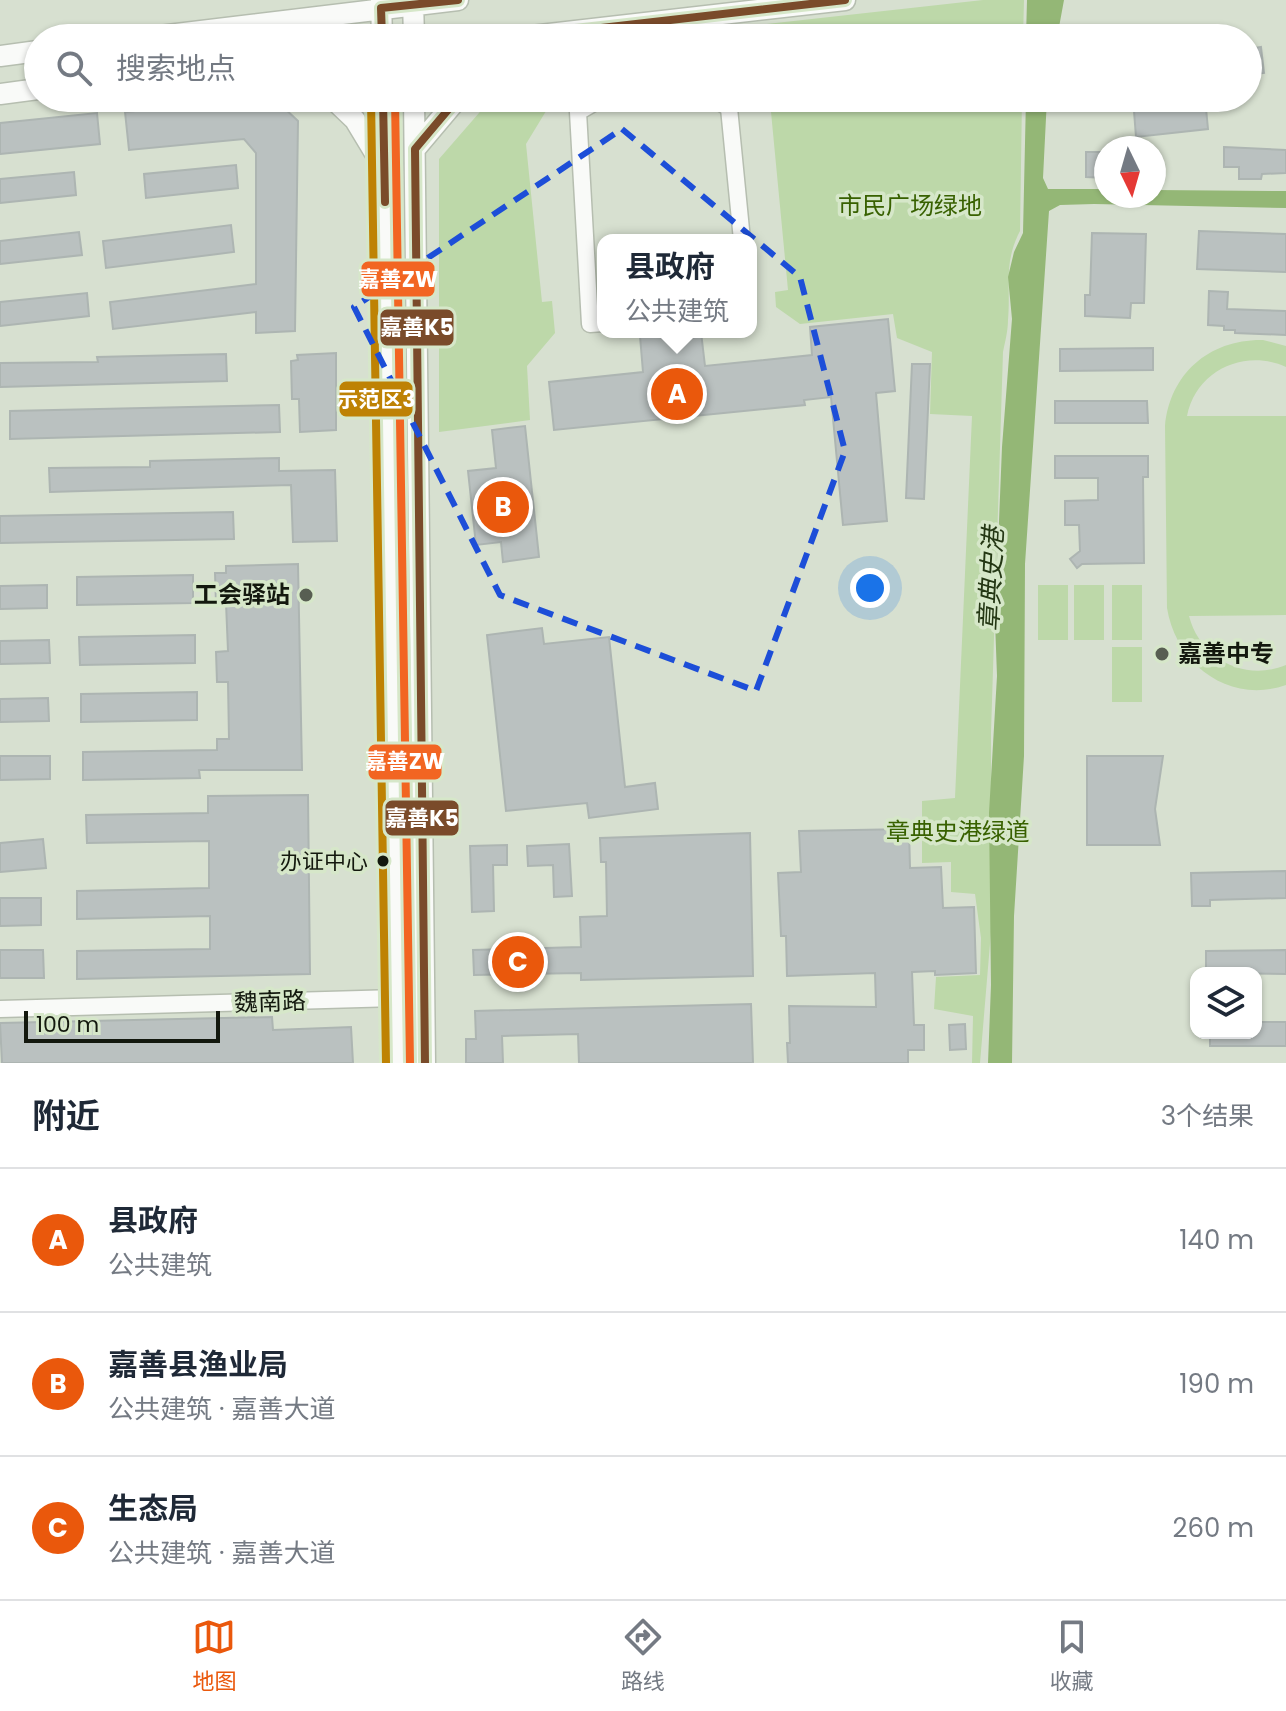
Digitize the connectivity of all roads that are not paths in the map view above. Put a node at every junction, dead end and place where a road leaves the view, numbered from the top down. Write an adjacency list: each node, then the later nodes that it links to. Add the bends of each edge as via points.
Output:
1 (293, 0): 6 (main road)
2 (458, 0): 4 (main road)
3 (845, 0): 10 (main road)
4 (413, 2): 5 (main road); 9 (main road)
5 (381, 4): 6 (main road); 8 (main road)
6 (273, 22): 7 (main road)
7 (257, 24)
8 (382, 24)
9 (414, 24)
10 (701, 24)
11 (24, 53): 12 (main road)
12 (0, 56)
13 (24, 91): 14 (main road)
14 (0, 94)
15 (347, 112): 22 (main road)
16 (383, 112): 22 (main road)
17 (414, 112): 21 (main road)
18 (446, 112): 21 (main road)
19 (578, 112): 24 (lane, via 590,324)
20 (729, 112): 23 (lane)
21 (415, 149): 28 (main road)
22 (384, 168): 25 (main road)
23 (741, 234)
24 (597, 323)
25 (397, 998): 26 (lane, 魏南路); 27 (main road)
26 (0, 1009)
27 (398, 1063)
28 (425, 1063)

